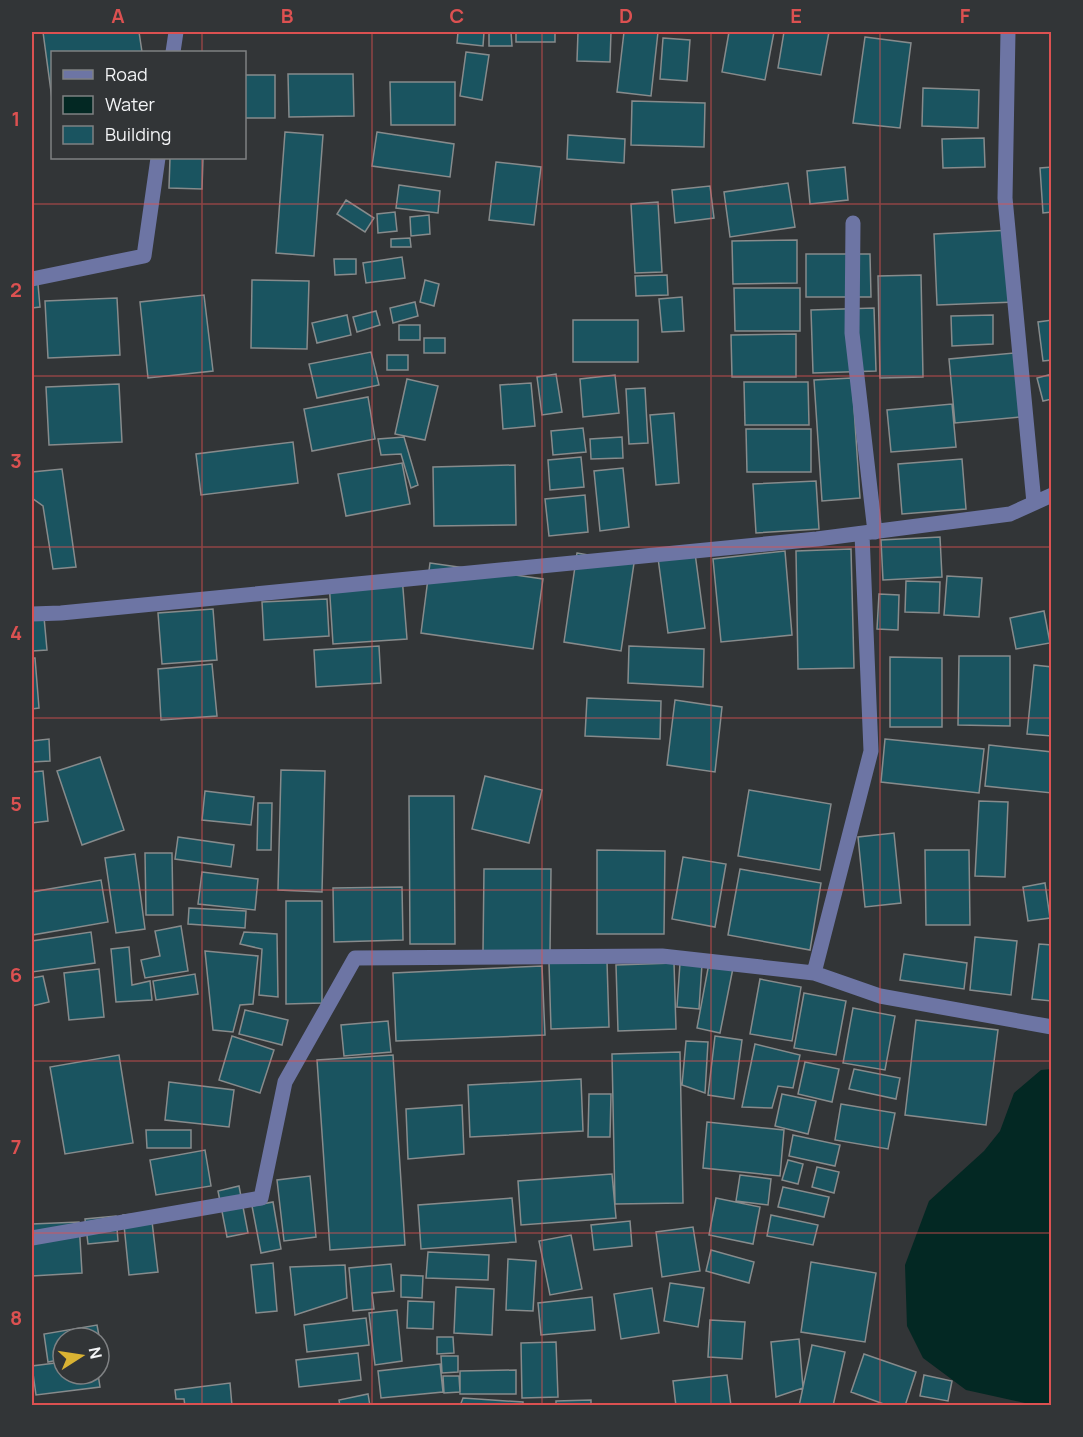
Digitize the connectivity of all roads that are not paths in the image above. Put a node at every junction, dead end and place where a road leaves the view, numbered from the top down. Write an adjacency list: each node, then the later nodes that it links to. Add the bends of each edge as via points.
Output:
1 (176, 32): 3 (street)
2 (1008, 32): 8 (street, via 1005,198)
3 (173, 51)
4 (158, 159): 6 (street, via 144,256)
5 (853, 223): 9 (street, via 852,333)
6 (32, 279)
7 (1052, 495): 8 (street)
8 (1034, 503): 9 (street, via 1010,514)
9 (868, 533): 10 (street); 11 (street, via 871,751)
10 (32, 614)
11 (814, 973): 12 (street, via 880,996); 13 (street, via 662,956 355,958 285,1082 261,1198)
12 (1052, 1027)
13 (32, 1238)

